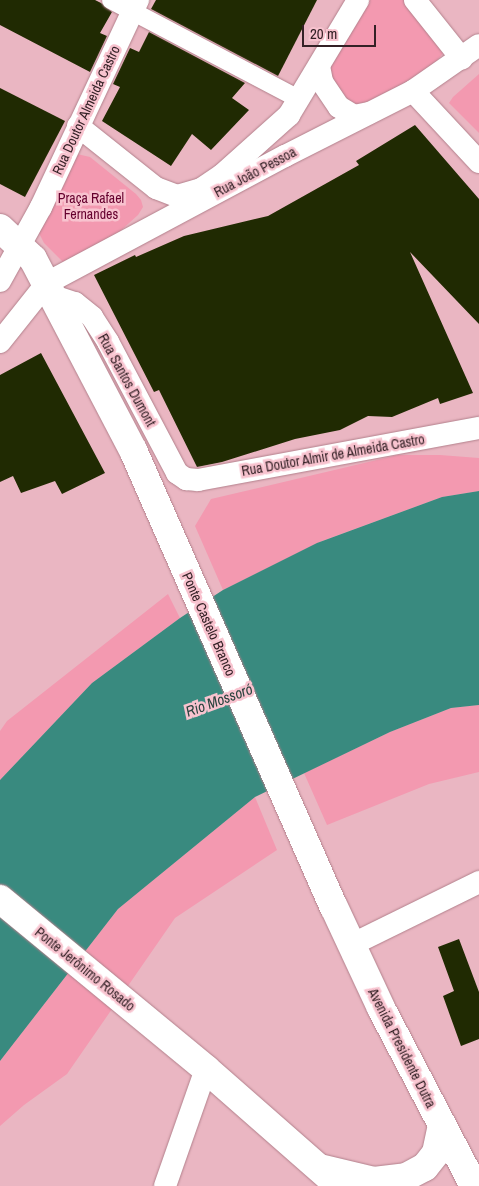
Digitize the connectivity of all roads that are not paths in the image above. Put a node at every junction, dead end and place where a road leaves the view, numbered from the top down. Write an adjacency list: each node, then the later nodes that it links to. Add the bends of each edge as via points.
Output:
1 (111, 0): 4 (street)
2 (358, 0): 6 (street)
3 (415, 0): 5 (street)
4 (136, 6): 8 (street); 10 (street, Rua Doutor Almeida Castro)
5 (470, 52): 7 (street, Rua João Pessoa)
6 (319, 66): 8 (street); 9 (street, via 322,82 339,107 354,116)
7 (413, 91): 9 (street, Rua João Pessoa); 11 (street)
8 (299, 99): 10 (street, via 279,125 222,175 201,189 177,196 143,180)
9 (372, 112): 15 (street, Rua João Pessoa)
10 (78, 126): 13 (street, Rua Doutor Almeida Castro)
11 (479, 162)
12 (0, 228): 13 (main road, Rua Santos Dumont)
13 (21, 246): 14 (street, Rua Doutor Almeida Castro); 15 (main road, Rua Santos Dumont, via 33,259)
14 (0, 281)
15 (50, 289): 16 (street); 18 (main road, Rua Santos Dumont); 19 (street, Rua Santos Dumont, via 92,317 177,473)
16 (0, 342)
17 (479, 428): 19 (street, Rua Doutor Almir de Almeida Castro, via 198,480)
18 (133, 450): 22 (main road, Ponte Castelo Branco)
19 (186, 479)
20 (479, 882): 23 (street)
21 (0, 899): 24 (main road, Ponte Jerônimo Rosado)
22 (334, 907): 23 (main road, Avenida Presidente Dutra)
23 (351, 945): 25 (main road, Avenida Presidente Dutra)
24 (206, 1068): 26 (main road); 28 (street)
25 (442, 1125): 26 (main road, via 436,1153 425,1167 406,1177 374,1181); 27 (main road, Avenida Presidente Dutra)
26 (317, 1166): 29 (main road)
27 (475, 1184)
28 (165, 1186)
29 (339, 1186)

